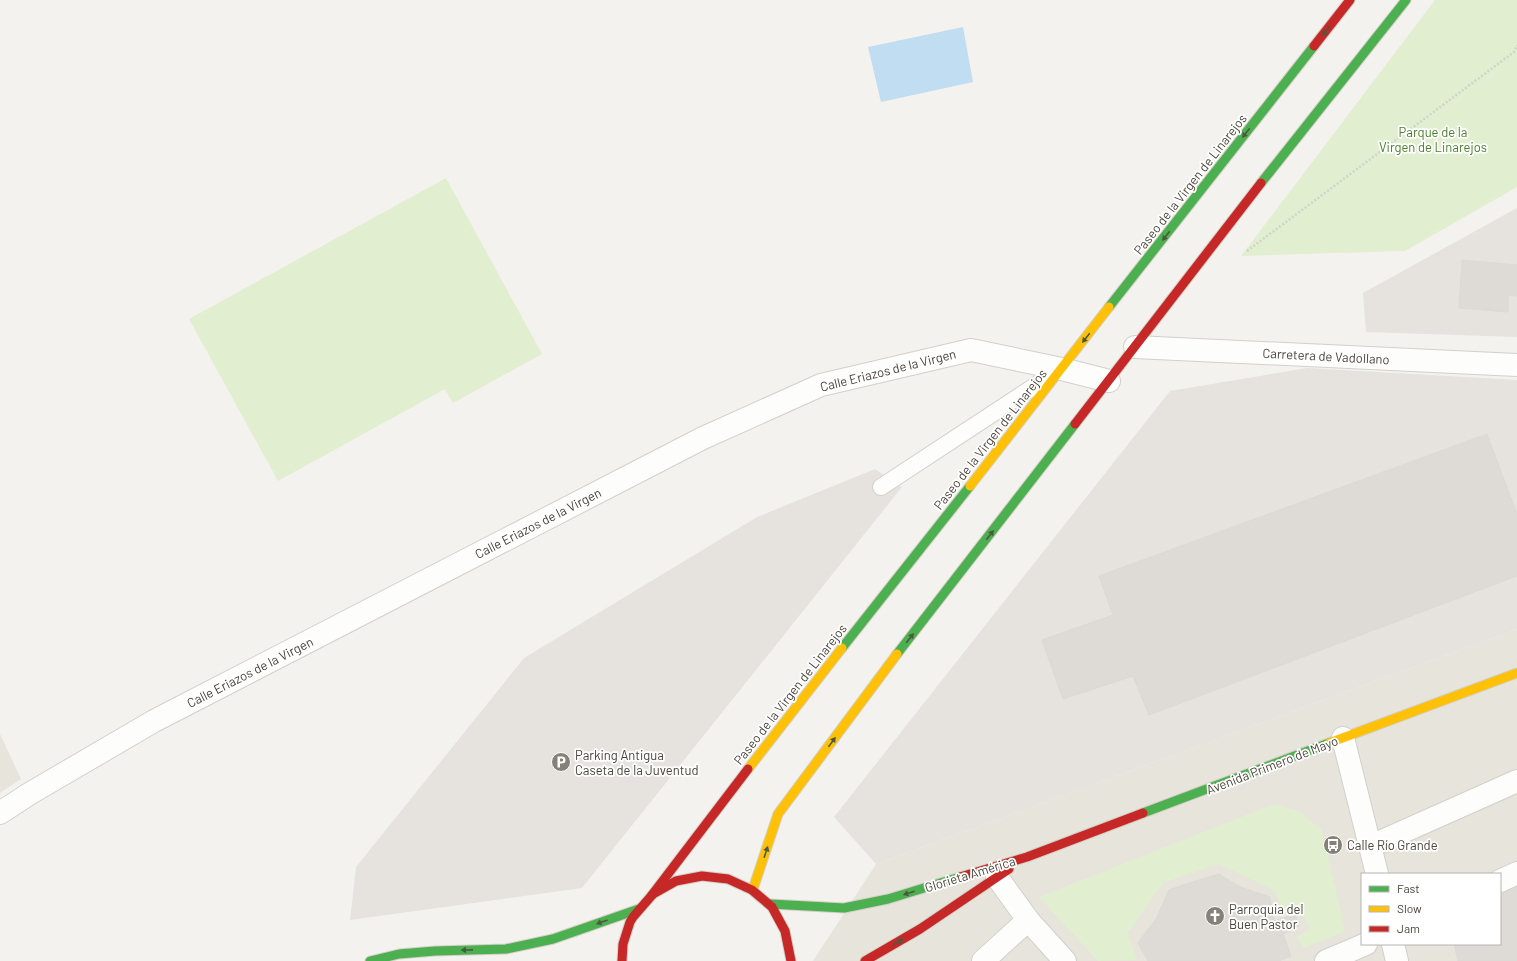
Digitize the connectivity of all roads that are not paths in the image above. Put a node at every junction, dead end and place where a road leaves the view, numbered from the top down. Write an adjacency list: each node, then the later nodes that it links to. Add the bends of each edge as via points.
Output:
1 (1350, 0): 5 (street, Paseo de la Virgen de Linarejos, one-way to 5)
2 (1406, 0): 3 (street)
3 (1135, 346): 4 (street, Carretera de Vadollano); 6 (street)
4 (1517, 365)
5 (1062, 369): 6 (street, Calle Eriazos de la Virgen); 7 (lane); 11 (street, Calle Eriazos de la Virgen, via 971,350 821,385 702,438 154,721); 19 (street, Paseo de la Virgen de Linarejos)
6 (1109, 381): 18 (street, one-way to 6, via 778,814 872,687)
7 (881, 487)
8 (1517, 673): 9 (street, Avenida Primero de Mayo)
9 (1343, 738): 12 (street); 13 (street, Avenida Primero de Mayo)
10 (1517, 781): 12 (street)
11 (0, 813)
12 (1371, 846): 14 (street)
13 (1027, 857): 16 (street, Glorieta América); 20 (street, Glorieta América, one-way to 20, via 888,899 844,908)
14 (1377, 873)
15 (1517, 873): 17 (street)
16 (997, 877): 22 (street); 28 (street, Glorieta América, one-way to 16, via 920,929)
17 (1501, 881)
18 (753, 889): 19 (street, via 720,876 702,875 684,878); 20 (street)
19 (652, 895): 21 (street)
20 (770, 904): 27 (street, via 782,920 789,939)
21 (638, 909): 25 (street, one-way to 25, via 552,939 506,949 400,954); 26 (street, via 624,939)
22 (1028, 920): 29 (street); 30 (street)
23 (1364, 945): 31 (street)
24 (1393, 945): 32 (street)
25 (370, 961)
26 (622, 961)
27 (791, 961)
28 (865, 961)
29 (983, 961)
30 (1065, 961)
31 (1326, 961)
32 (1397, 961)

